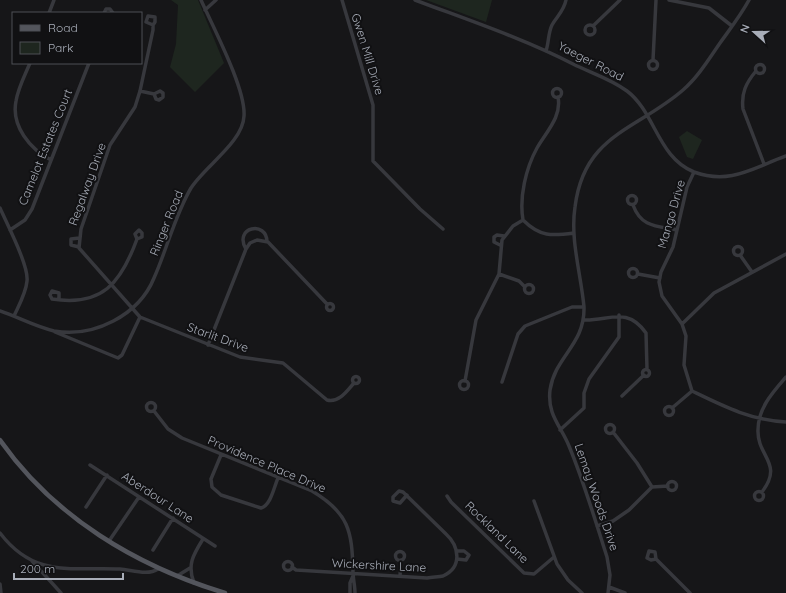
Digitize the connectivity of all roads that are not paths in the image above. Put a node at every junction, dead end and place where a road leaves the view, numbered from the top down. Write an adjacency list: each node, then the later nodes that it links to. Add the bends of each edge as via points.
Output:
1 (54, 0): 12 (street)
2 (201, 0): 11 (street, Ringer Road)
3 (216, 0): 11 (street)
4 (342, 0): 34 (street, Gwen Mill Drive, via 373,105 373,160)
5 (415, 0): 18 (street, Yaeger Road)
6 (566, 0): 18 (street, via 563,10 552,24)
7 (620, 0): 16 (street)
8 (656, 0): 19 (street)
9 (669, 0): 17 (street, via 709,8)
10 (749, 0): 17 (street)
11 (205, 10): 56 (street, Ringer Road, via 241,91 244,122 236,136 193,186 151,285)
12 (49, 12)
13 (104, 12): 14 (street, via 106,9)
14 (112, 12)
15 (153, 25): 23 (street, Regalway Drive)
16 (593, 26)
17 (732, 26): 26 (street, via 689,84)
18 (546, 50): 26 (street, Yaeger Road, via 621,87 632,96)
19 (653, 60)
20 (30, 64): 28 (street, via 16,99 16,115 28,144)
21 (89, 64): 28 (street, Camelot Estates Court)
22 (756, 71): 29 (street, via 746,86 742,102)
23 (140, 91): 24 (street); 39 (street, Regalway Drive, via 134,107 110,145)
24 (154, 94)
25 (558, 97): 33 (street, via 558,112 530,163 522,198)
26 (646, 115): 30 (street, Yaeger Road, via 670,154 678,163); 37 (street, Lemay Woods Drive, via 602,146 591,161 576,197)
27 (786, 156): 29 (street, Yaeger Road)
28 (51, 160): 35 (street, Camelot Estates Court, via 29,214 25,220)
29 (764, 164): 30 (street, Yaeger Road, via 731,177 714,177)
30 (694, 172): 36 (street, Mango Drive, via 687,187)
31 (633, 205): 36 (street, via 637,215 644,222)
32 (0, 208): 35 (street)
33 (523, 220): 37 (street, via 539,233); 38 (street)
34 (443, 229)
35 (10, 230): 59 (street, via 28,277)
36 (677, 230): 50 (street, Mango Drive)
37 (574, 233): 55 (street, Lemay Woods Drive)
38 (504, 236): 42 (street); 42 (street, via 494,237 494,242)
39 (79, 238): 43 (street, Regalway Drive); 43 (street, Regalway Drive, via 71,239 70,242 71,245)
40 (137, 239): 51 (street, via 124,271)
41 (267, 242): 44 (street, via 257,240 250,243); 44 (street, via 265,233 253,228 243,236); 54 (street)
42 (500, 245): 48 (street)
43 (79, 247): 51 (street, Regalway Drive)
44 (246, 249): 64 (street)
45 (786, 254): 47 (street)
46 (740, 255): 47 (street)
47 (752, 272): 62 (street, via 714,293)
48 (499, 274): 52 (street, via 519,281); 66 (street, via 476,320)
49 (638, 274): 50 (street)
50 (660, 278): 62 (street, Mango Drive, via 662,296)
51 (111, 286): 53 (street, via 88,298 74,301); 56 (street, Regalway Drive)
52 (525, 286)
53 (59, 299)
54 (327, 304)
55 (584, 306): 61 (street, Lemay Woods Drive); 67 (street, via 572,307 525,326 518,334)
56 (132, 309): 60 (street, Starlit Drive); 63 (street, Ringer Road, via 116,320 92,329 72,332)
57 (0, 311): 59 (street, Ringer Road)
58 (619, 315): 61 (street); 70 (street, via 632,321 646,333 647,369 650,371 649,375 644,375); 75 (street, via 617,340 589,379 584,393 584,408)
59 (14, 316): 63 (street, Ringer Road)
60 (140, 317): 63 (street, via 120,359); 64 (street, Starlit Drive)
61 (584, 320): 75 (street, Lemay Woods Drive, via 576,342 560,362 552,383 550,404 553,418)
62 (682, 324): 69 (street, Mango Drive, via 686,341 684,365)
63 (50, 330)
64 (208, 345): 68 (street, Starlit Drive, via 240,357 284,363 322,397 330,401 341,397)
65 (786, 377): 73 (street, via 767,399)
66 (465, 381)
67 (502, 382)
68 (354, 383)
69 (692, 391): 71 (street); 73 (street, via 727,409)
70 (622, 396)
71 (672, 408)
72 (154, 411): 78 (street, Providence Place Drive, via 174,434)
73 (760, 418): 74 (street); 84 (street, via 758,440 771,468 767,485)
74 (786, 422)
75 (560, 430): 91 (street, Lemay Woods Drive, via 569,446)
76 (613, 432): 83 (street)
77 (0, 440): 94 (main road, via 23,469 52,498)
78 (221, 455): 81 (street, Providence Place Drive); 81 (street, via 211,479 212,487 221,495 260,508 268,502)
79 (90, 465): 80 (street, Aberdour Lane)
80 (107, 475): 87 (street, Aberdour Lane); 89 (street)
81 (278, 478): 106 (street, Providence Place Drive, via 312,491 330,502 347,523 353,543)
82 (668, 486): 83 (street)
83 (652, 487): 91 (street, via 629,510 612,521)
84 (762, 492)
85 (407, 496): 97 (street, Wickershire Lane, via 453,541)
86 (447, 496): 98 (street, Rockland Lane, via 524,573 534,574)
87 (139, 497): 90 (street, Aberdour Lane); 94 (street)
88 (534, 501): 98 (street)
89 (86, 507)
90 (173, 518): 93 (street, Aberdour Lane); 96 (street)
91 (597, 526): 111 (street, Lemay Woods Drive, via 609,563)
92 (0, 533): 101 (street, via 14,548)
93 (203, 539): 95 (street, Aberdour Lane); 104 (street)
94 (109, 541): 105 (main road)
95 (214, 546)
96 (153, 550)
97 (457, 551): 99 (street); 99 (street, Wickershire Lane, via 464,551 469,555 466,560)
98 (554, 557): 117 (street, via 564,576)
99 (457, 559): 108 (street, Wickershire Lane, via 449,572 442,576)
100 (656, 559): 120 (street)
101 (31, 560): 105 (street, via 73,570 114,569 153,573); 113 (street)
102 (401, 560): 108 (street)
103 (292, 567): 106 (street, Wickershire Lane, via 296,570)
104 (190, 568): 107 (street); 109 (street)
105 (158, 569): 107 (main road)
106 (353, 575): 108 (street, Wickershire Lane); 115 (street, Providence Place Drive); 116 (street, Providence Place Drive)
107 (175, 576): 109 (main road)
108 (400, 576)
109 (194, 583): 114 (main road)
110 (0, 584): 112 (street)
111 (609, 587): 118 (street, Lemay Woods Drive); 119 (street)
112 (1, 593)
113 (61, 593)
114 (225, 593)
115 (350, 593)
116 (355, 593)
117 (582, 593)
118 (608, 593)
119 (625, 593)
120 (690, 593)

